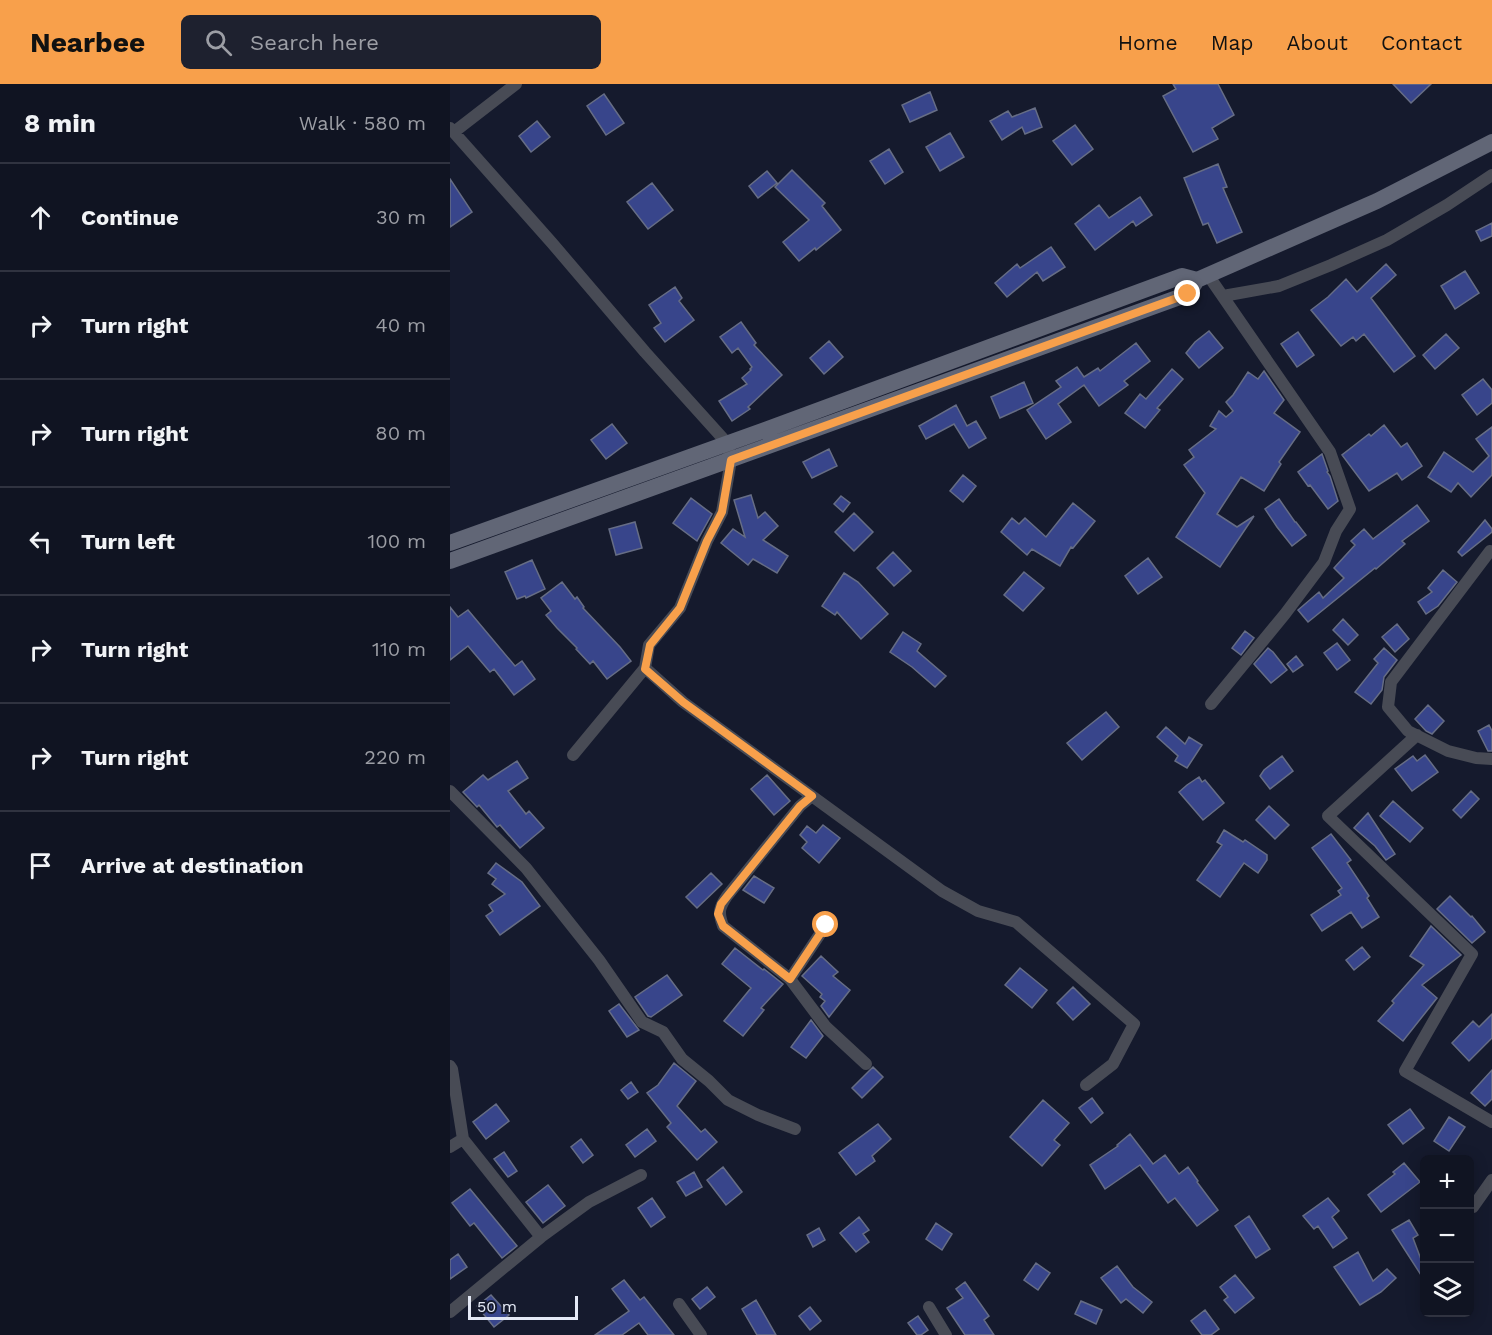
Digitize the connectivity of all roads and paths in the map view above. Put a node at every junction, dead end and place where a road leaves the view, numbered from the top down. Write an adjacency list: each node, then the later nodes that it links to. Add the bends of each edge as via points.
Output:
1 (516, 84): 2 (street)
2 (452, 130): 7 (street)
3 (1492, 142): 5 (street, via 1377,201)
4 (1492, 175): 6 (street, via 1387,240 1331,266 1279,286)
5 (1202, 278): 6 (street); 7 (street, via 1188,294)
6 (1223, 296): 12 (street, via 1330,452 1350,509 1324,562)
7 (729, 452): 8 (street); 10 (street); 11 (street, via 722,512 680,608 650,645)
8 (450, 543)
9 (1490, 551): 13 (street, via 1391,682 1388,707 1408,731)
10 (450, 561)
11 (645, 669): 14 (street); 17 (street, via 683,702)
12 (1211, 704)
13 (1417, 735): 15 (street, via 1448,751); 23 (street, via 1328,816 1472,954 1406,1071)
14 (573, 756)
15 (1492, 759)
16 (450, 791): 24 (street, via 526,868 642,1022 663,1032 682,1059 728,1100)
17 (812, 796): 19 (street, via 727,896 718,914 723,926); 22 (street, via 942,891 978,912 1016,922 1134,1024 1113,1064)
18 (826, 925): 19 (street)
19 (790, 979): 20 (street, via 826,1027)
20 (866, 1064)
21 (450, 1066): 25 (street)
22 (1086, 1085)
23 (1492, 1122)
24 (795, 1129)
25 (464, 1138): 26 (street); 30 (street)
26 (450, 1147)
27 (641, 1175): 30 (street, via 590,1202)
28 (1492, 1180): 29 (street)
29 (1474, 1206)
30 (541, 1237): 33 (street)
31 (679, 1304): 34 (street)
32 (929, 1307): 35 (street)
33 (450, 1312)
34 (701, 1335)
35 (946, 1335)

